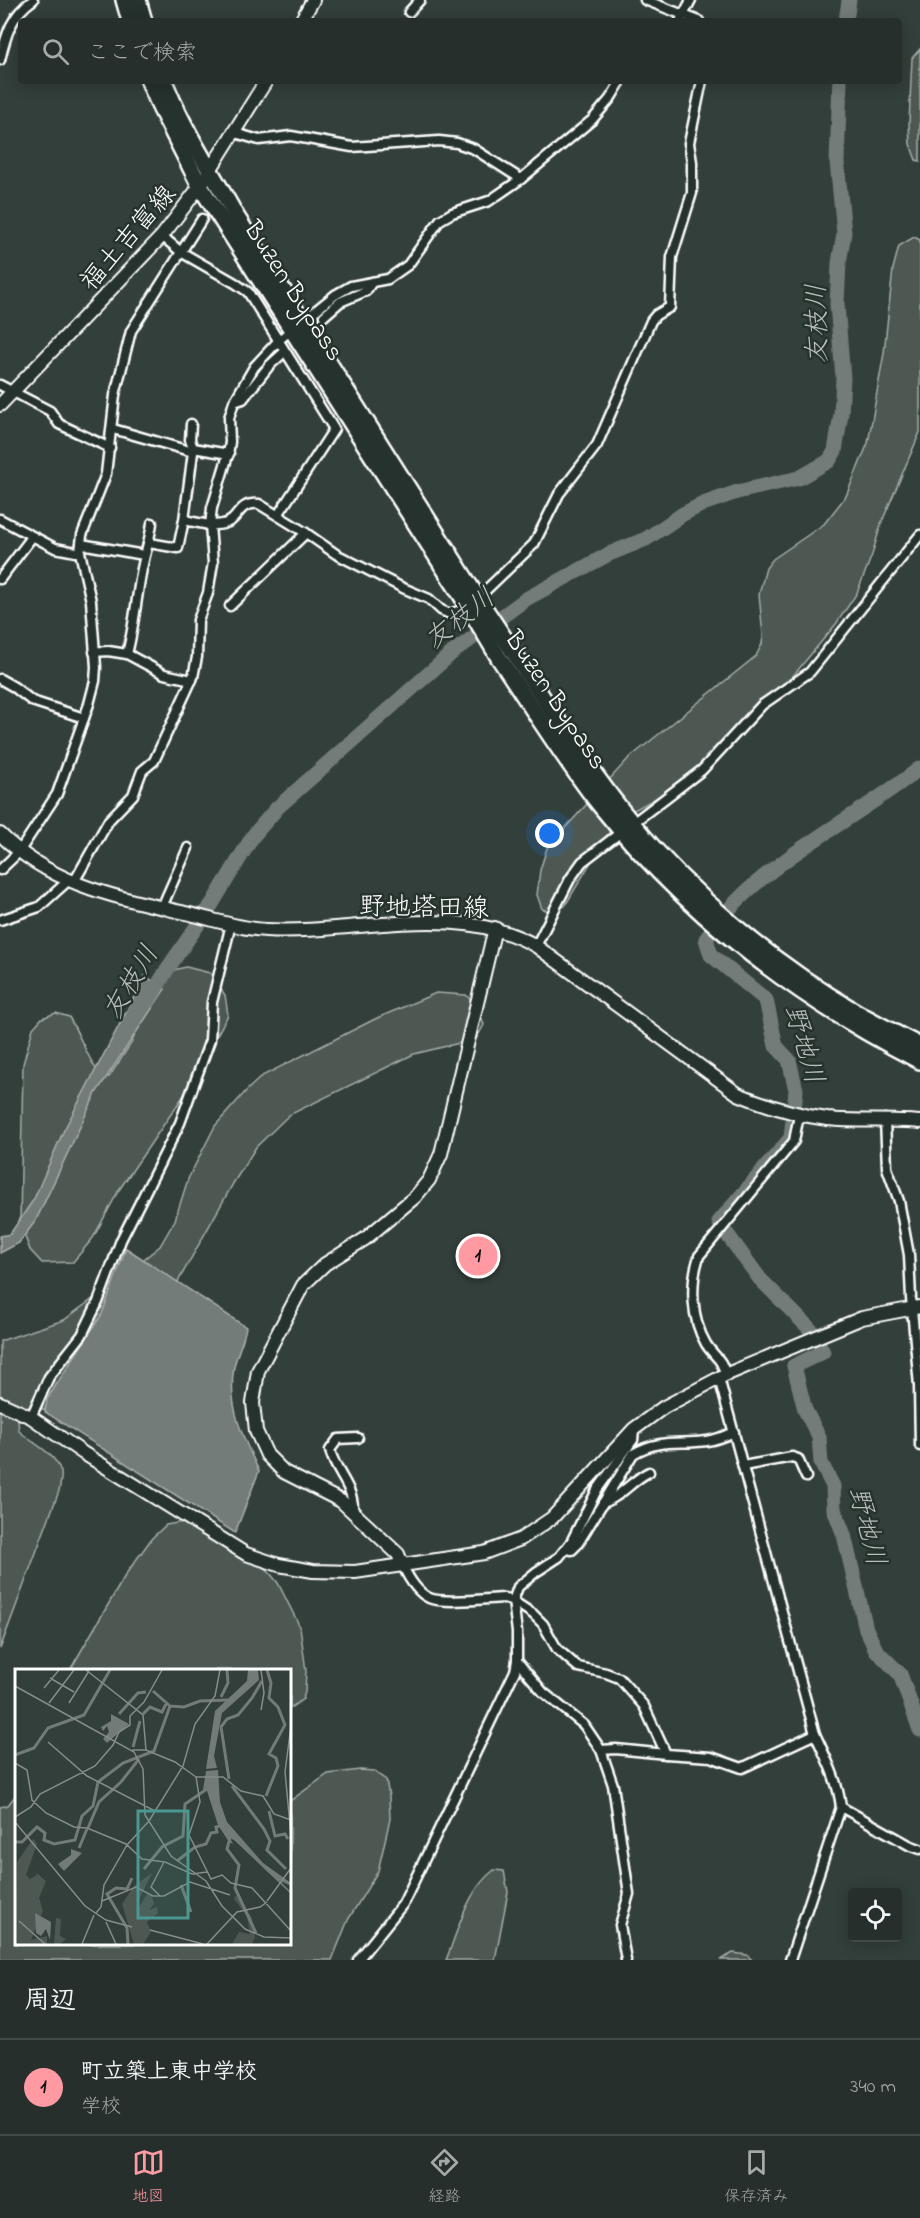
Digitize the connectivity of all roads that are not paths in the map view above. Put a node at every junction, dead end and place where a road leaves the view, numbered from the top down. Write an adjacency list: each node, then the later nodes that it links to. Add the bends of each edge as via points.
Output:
1 (33, 0): 13 (street, via 17,13)
2 (124, 0): 9 (highway)
3 (138, 0): 10 (highway)
4 (313, 0): 11 (street)
5 (420, 0): 8 (street)
6 (645, 0): 12 (street)
7 (691, 0): 12 (street)
8 (409, 12)
9 (129, 18)
10 (143, 18)
11 (303, 18)
12 (682, 18)
13 (0, 60)
14 (150, 84): 22 (highway, Buzen Bypass)
15 (165, 84): 20 (highway, Buzen Bypass, via 192,143)
16 (264, 84): 19 (street, 福土吉富線)
17 (619, 84): 21 (street, via 592,120)
18 (701, 84): 45 (street, via 689,143 692,193 672,257 670,307 651,321 597,445 559,494 526,554 486,590 450,614 429,598 336,554)
19 (235, 133): 20 (street, 福土吉富線); 21 (street, via 259,140 291,136 352,147 439,141 474,149)
20 (210, 169): 22 (street, 福土吉富線); 28 (highway, Buzen Bypass)
21 (521, 179): 26 (street, via 489,201 440,220 408,265 388,279)
22 (200, 186): 24 (street, 福土吉富線); 28 (highway, Buzen Bypass)
23 (202, 219): 25 (street)
24 (162, 236): 25 (street); 32 (street, 福土吉富線)
25 (181, 252): 29 (street, via 248,292); 36 (street, via 131,331 115,394)
26 (372, 282): 27 (street, via 366,291 340,302); 28 (street, via 351,286)
27 (324, 316)
28 (298, 326): 29 (street); 59 (highway, Buzen Bypass, bridge, via 506,654)
29 (279, 340): 33 (street, via 254,368); 40 (street, via 334,429)
30 (281, 355): 33 (street, via 243,399)
31 (0, 385): 32 (street)
32 (13, 391): 34 (street, 福土吉富線); 37 (street, via 50,411 59,424)
33 (234, 402): 39 (street, via 229,418)
34 (0, 405)
35 (191, 424): 38 (street)
36 (112, 429): 37 (street); 38 (street)
37 (110, 448): 49 (street, via 106,474)
38 (193, 450): 39 (street); 42 (street)
39 (229, 454): 44 (street)
40 (278, 515): 44 (street, via 250,503 241,507 232,520); 45 (street)
41 (0, 519): 47 (street)
42 (184, 520): 44 (street); 48 (street, via 178,548)
43 (152, 523): 48 (street)
44 (210, 525): 57 (street, via 213,563 198,620 198,657)
45 (306, 532): 53 (street)
46 (920, 535): 59 (street, via 810,672 762,705 702,770)
47 (32, 537): 50 (street); 52 (street)
48 (149, 543): 51 (street)
49 (81, 544): 51 (street); 54 (street, via 91,601)
50 (76, 552)
51 (144, 555): 55 (street)
52 (0, 579)
53 (230, 606)
54 (94, 652): 55 (street); 58 (street, via 96,681)
55 (127, 654): 57 (street, via 164,674)
56 (0, 679): 58 (street, via 32,701)
57 (192, 680): 64 (street, via 154,762 142,771 133,795 109,820)
58 (84, 718): 62 (street, via 57,794)
59 (627, 827): 69 (street, via 582,862); 70 (highway, Buzen Bypass, via 778,960 856,1012); 71 (highway, Buzen Bypass, via 678,892 724,933 772,971 849,1022)
60 (0, 834): 62 (street, 野地塔田線)
61 (188, 848): 65 (street)
62 (19, 852): 63 (street); 64 (street, 野地塔田線)
63 (0, 870)
64 (71, 881): 65 (street, 野地塔田線, via 119,898); 66 (street, via 39,907)
65 (162, 907): 67 (street, 野地塔田線)
66 (0, 921)
67 (231, 924): 68 (street, 野地塔田線, via 265,930 420,923); 78 (street, via 212,1002 210,1040 180,1123 121,1240 82,1335 49,1377)
68 (495, 928): 69 (street, 野地塔田線); 87 (street, via 441,1154 429,1180 415,1197 365,1239 325,1264 303,1285 258,1371 253,1403 256,1431 267,1455 284,1472 341,1501)
69 (536, 946): 72 (street, 野地塔田線, via 738,1094)
70 (920, 1046)
71 (920, 1061)
72 (799, 1114): 73 (street, 野地塔田線, via 829,1119); 76 (street, via 794,1141 699,1256 695,1267 696,1322 707,1345 724,1365)
73 (885, 1119): 74 (street, 野地塔田線); 75 (street, via 887,1168 898,1201)
74 (920, 1122)
75 (916, 1307): 76 (street, via 862,1318); 82 (street)
76 (722, 1377): 79 (street, via 664,1407); 80 (street)
77 (0, 1403): 78 (street)
78 (31, 1417): 89 (street, via 246,1554 313,1571 355,1572)
79 (634, 1429): 88 (street, via 633,1440 597,1490); 89 (street, via 552,1518 521,1539 484,1552)
80 (734, 1432): 83 (street); 86 (street, via 706,1441 644,1447 633,1454)
81 (358, 1438): 87 (street, via 338,1439 330,1450 354,1500)
82 (920, 1446)
83 (743, 1466): 85 (street, via 792,1457 798,1459); 92 (street)
84 (649, 1472): 86 (street, via 612,1500)
85 (806, 1477)
86 (602, 1503): 88 (street, via 577,1545)
87 (353, 1512): 89 (street, via 398,1554)
88 (566, 1549): 90 (street, via 518,1587)
89 (403, 1566): 90 (street, via 409,1579 429,1598)
90 (513, 1600): 91 (street); 94 (street, via 543,1624 557,1649 578,1667 619,1678 644,1706)
91 (517, 1661): 93 (street, via 543,1692 584,1725); 97 (street, via 403,1904)
92 (815, 1734): 94 (street, via 742,1768 711,1757); 95 (street, via 839,1792)
93 (601, 1750): 94 (street); 98 (street, via 613,1785 629,1894 620,1925)
94 (666, 1754)
95 (841, 1807): 96 (street); 99 (street)
96 (920, 1849)
97 (358, 1960)
98 (626, 1960)
99 (790, 1960)

